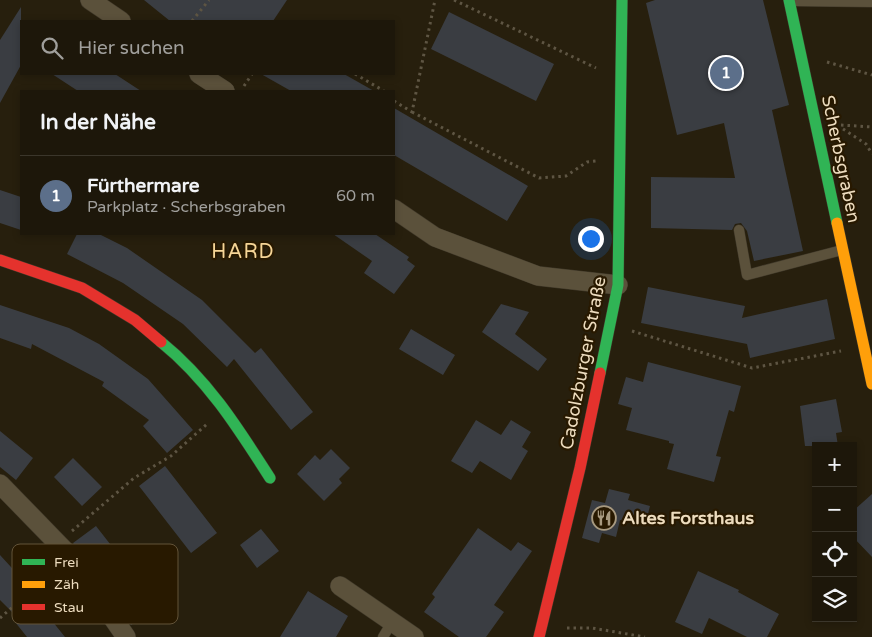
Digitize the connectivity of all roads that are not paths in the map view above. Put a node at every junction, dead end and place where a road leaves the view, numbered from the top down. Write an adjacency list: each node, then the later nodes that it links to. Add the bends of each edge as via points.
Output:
1 (90, 0): 5 (street)
2 (622, 0): 12 (street, Cadolzburger Straße)
3 (789, 0): 4 (lane); 10 (street, Scherbsgraben)
4 (872, 2)
5 (120, 20)
6 (201, 75): 7 (street)
7 (223, 90)
8 (395, 209): 12 (street, via 435,237 538,276)
9 (739, 230): 10 (lane, via 747,275)
10 (843, 250): 13 (street, Scherbsgraben)
11 (0, 260): 14 (street, via 82,288 135,320 185,361 225,408)
12 (618, 285): 20 (street, Cadolzburger Straße, via 580,468)
13 (872, 384)
14 (270, 478)
15 (0, 484): 16 (street)
16 (58, 544)
17 (340, 586): 19 (street)
18 (117, 624): 21 (street)
19 (388, 630): 22 (street)
20 (540, 632)
21 (126, 637)
22 (414, 637)

